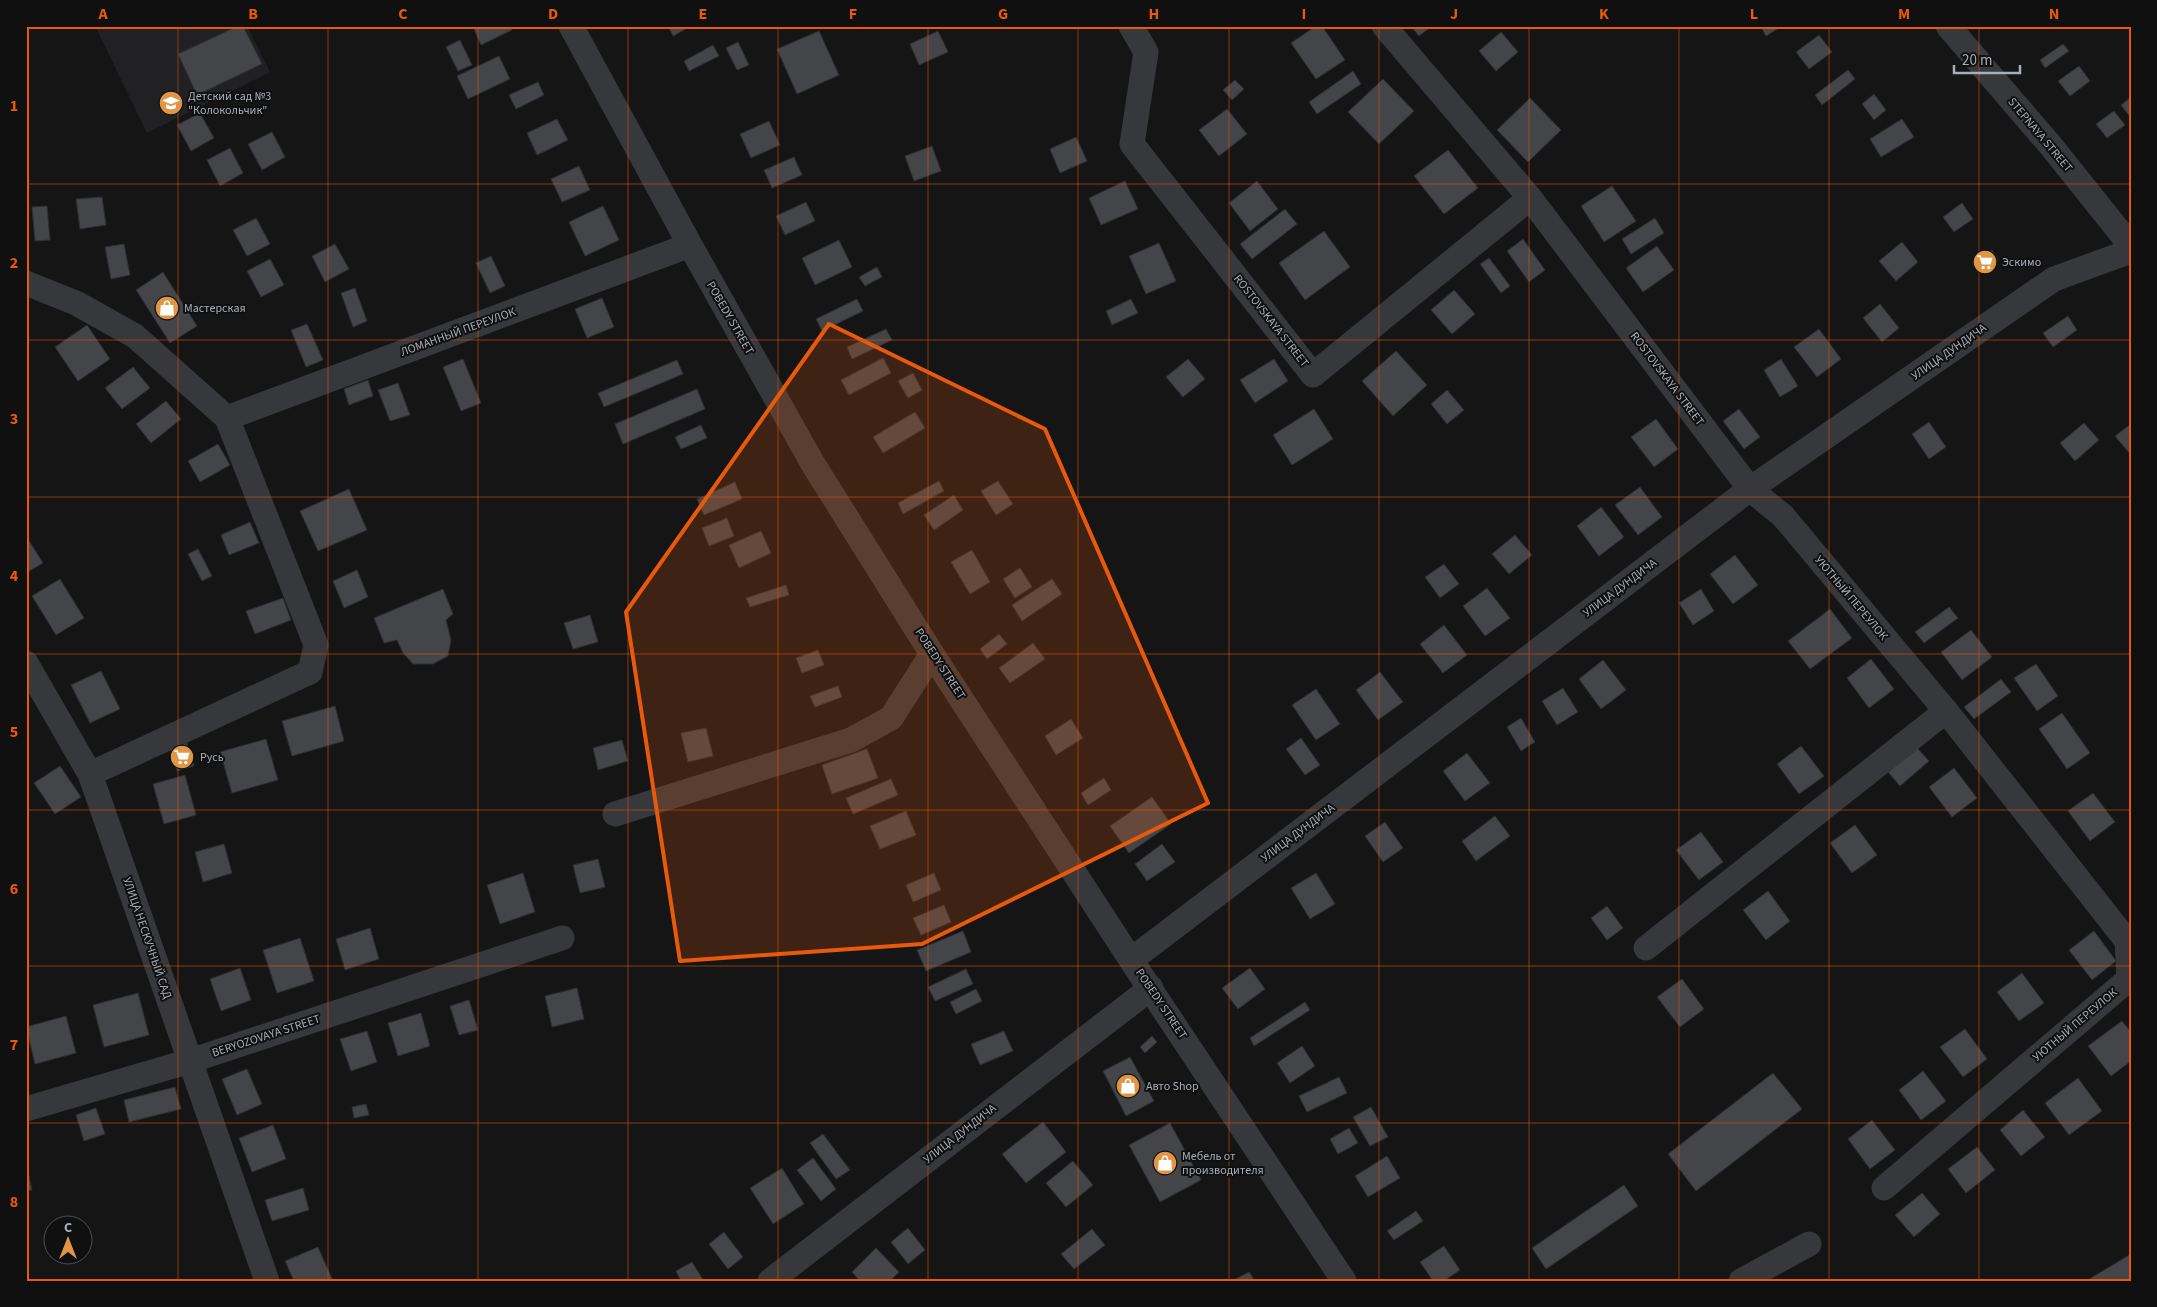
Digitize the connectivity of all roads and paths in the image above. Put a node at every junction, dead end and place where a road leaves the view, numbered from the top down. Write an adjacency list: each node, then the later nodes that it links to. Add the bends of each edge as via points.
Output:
1 (571, 26): 6 (street, POBEDY STREET)
2 (1131, 26): 5 (street, ROSTOVSKAYA STREET, via 1146,52 1132,144 1313,375)
3 (1384, 26): 5 (street, ROSTOVSKAYA STREET)
4 (1948, 26): 7 (street, STEPNAYA STREET)
5 (1530, 198): 11 (street, ROSTOVSKAYA STREET)
6 (690, 246): 10 (street, ЛОМАННЫЙ ПЕРЕУЛОК); 12 (street, POBEDY STREET, via 813,464)
7 (2131, 246)
8 (2131, 251): 11 (street, УЛИЦА ДУНДИЧА, via 2054,279)
9 (26, 282): 10 (street, via 76,303 135,336)
10 (227, 418): 15 (street, via 316,645 310,672)
11 (1750, 489): 14 (street, УЮТНЫЙ ПЕРЕУЛОК, via 1783,516); 19 (street, УЛИЦА ДУНДИЧА)
12 (932, 654): 16 (street, via 891,718 851,740); 19 (street, POBEDY STREET)
13 (26, 663): 15 (street, УЛИЦА НЕСКУЧНЫЙ САД)
14 (1946, 712): 18 (street); 23 (street, УЮТНЫЙ ПЕРЕУЛОК, via 2127,941 2129,980)
15 (90, 774): 21 (street, УЛИЦА НЕСКУЧНЫЙ САД)
16 (615, 814)
17 (562, 938): 21 (street, BERYOZOVAYA STREET)
18 (1646, 948)
19 (1131, 960): 20 (street, POBEDY STREET)
20 (1151, 988): 26 (street, УЛИЦА ДУНДИЧА); 27 (street, POBEDY STREET)
21 (190, 1060): 22 (street); 25 (street)
22 (26, 1109)
23 (1884, 1188)
24 (1808, 1244): 28 (street)
25 (267, 1281)
26 (770, 1281)
27 (1344, 1281)
28 (1741, 1281)

